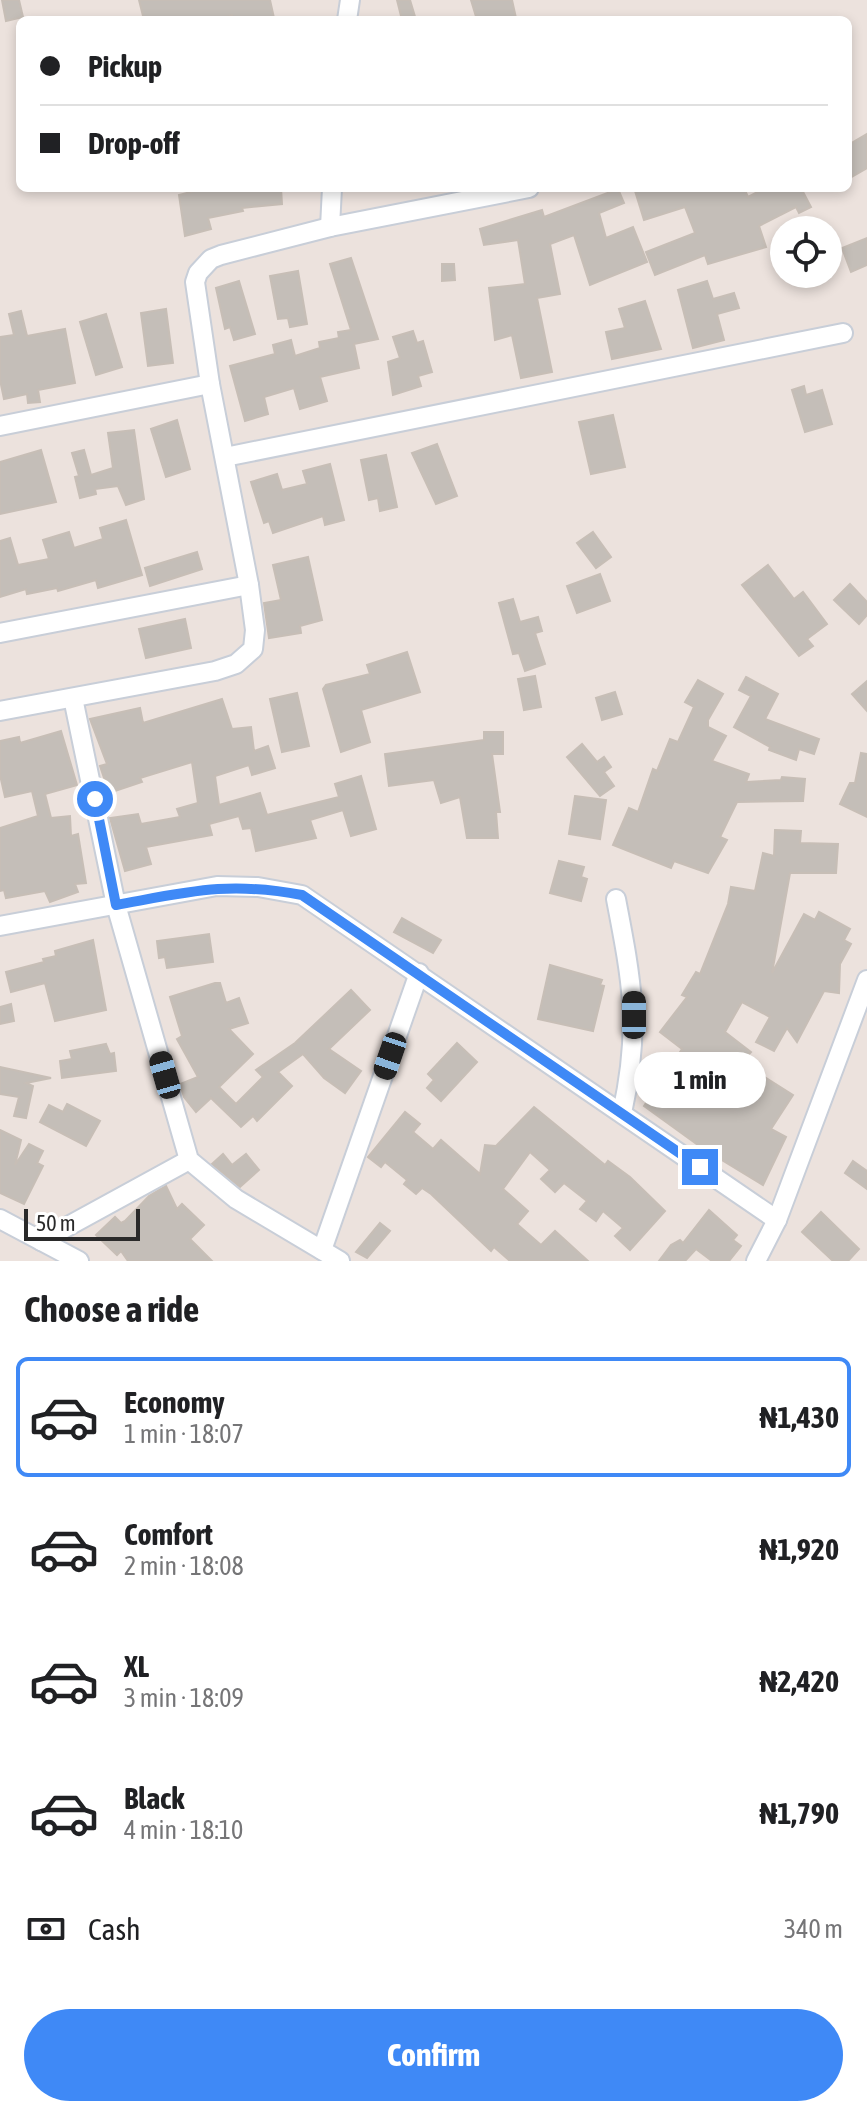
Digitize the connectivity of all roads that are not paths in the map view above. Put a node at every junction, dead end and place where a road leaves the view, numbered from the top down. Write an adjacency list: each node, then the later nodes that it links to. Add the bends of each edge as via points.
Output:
1 (332, 192): 3 (street)
2 (509, 192): 3 (street)
3 (330, 227): 5 (street, via 221,255 202,266 195,282)
4 (843, 333): 7 (street)
5 (210, 384): 6 (street); 7 (street)
6 (0, 426)
7 (225, 457): 8 (street)
8 (249, 585): 9 (street); 10 (street, via 253,649 236,664)
9 (0, 633)
10 (73, 698): 11 (street); 13 (street)
11 (0, 711)
12 (616, 899): 17 (street, via 634,992 633,1062)
13 (116, 905): 14 (street); 15 (street, via 217,886 302,895); 18 (street)
14 (0, 926)
15 (419, 973): 17 (street); 22 (street)
16 (867, 980): 20 (street)
17 (622, 1113): 20 (street)
18 (189, 1160): 21 (street); 22 (street, via 236,1199)
19 (0, 1219): 21 (street)
20 (777, 1220): 25 (street)
21 (41, 1241): 23 (street)
22 (322, 1250): 24 (street)
23 (79, 1261)
24 (340, 1261)
25 (756, 1261)

